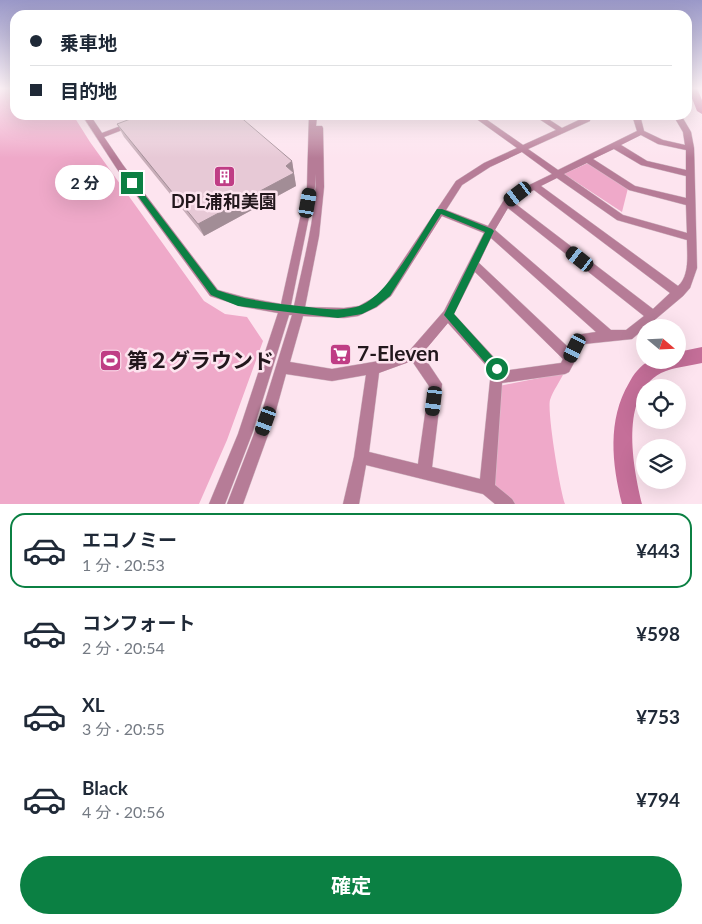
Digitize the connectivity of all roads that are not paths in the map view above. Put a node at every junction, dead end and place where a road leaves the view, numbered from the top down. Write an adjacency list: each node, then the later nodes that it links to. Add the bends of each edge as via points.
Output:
1 (90, 120): 12 (street)
2 (144, 120): 12 (street)
3 (314, 120): 27 (street, via 311,187)
4 (319, 120): 28 (street, via 320,187)
5 (482, 120): 15 (street)
6 (545, 120): 10 (street)
7 (578, 120): 10 (street)
8 (637, 120): 11 (street)
9 (680, 120): 14 (street, via 687,132)
10 (561, 130): 15 (street)
11 (640, 132): 13 (street); 14 (street, via 660,142)
12 (101, 136): 27 (street, via 120,167 214,292 238,302)
13 (616, 146): 16 (street); 18 (street, via 644,163)
14 (690, 148): 18 (street)
15 (522, 150): 17 (street); 22 (street, via 487,164 459,183)
16 (588, 160): 17 (street); 21 (street, via 632,188)
17 (557, 174): 19 (street); 24 (street, via 620,218)
18 (691, 174): 21 (street)
19 (535, 186): 20 (street); 26 (street)
20 (507, 202): 23 (street); 30 (street)
21 (692, 203): 24 (street)
22 (440, 211): 23 (street); 28 (street, via 387,293 372,304 359,311 338,314)
23 (490, 231): 25 (street); 31 (street)
24 (692, 238): 26 (street, via 692,268 686,285)
25 (473, 264): 29 (street); 33 (street)
26 (679, 293): 30 (street)
27 (285, 308): 28 (street); 40 (street, via 245,434)
28 (299, 310): 34 (street)
29 (448, 315): 32 (street); 36 (street, via 497,369)
30 (653, 316): 31 (street, via 628,335)
31 (609, 336): 33 (street, via 580,338)
32 (414, 354): 35 (street); 38 (street, via 436,384)
33 (570, 358): 36 (street, via 565,368)
34 (283, 368): 35 (street, via 332,375); 41 (street)
35 (373, 368): 37 (street)
36 (496, 378): 39 (street)
37 (361, 457): 38 (street); 42 (street)
38 (424, 472): 39 (street)
39 (487, 488): 43 (street)
40 (217, 504)
41 (235, 504)
42 (351, 504)
43 (507, 504)

